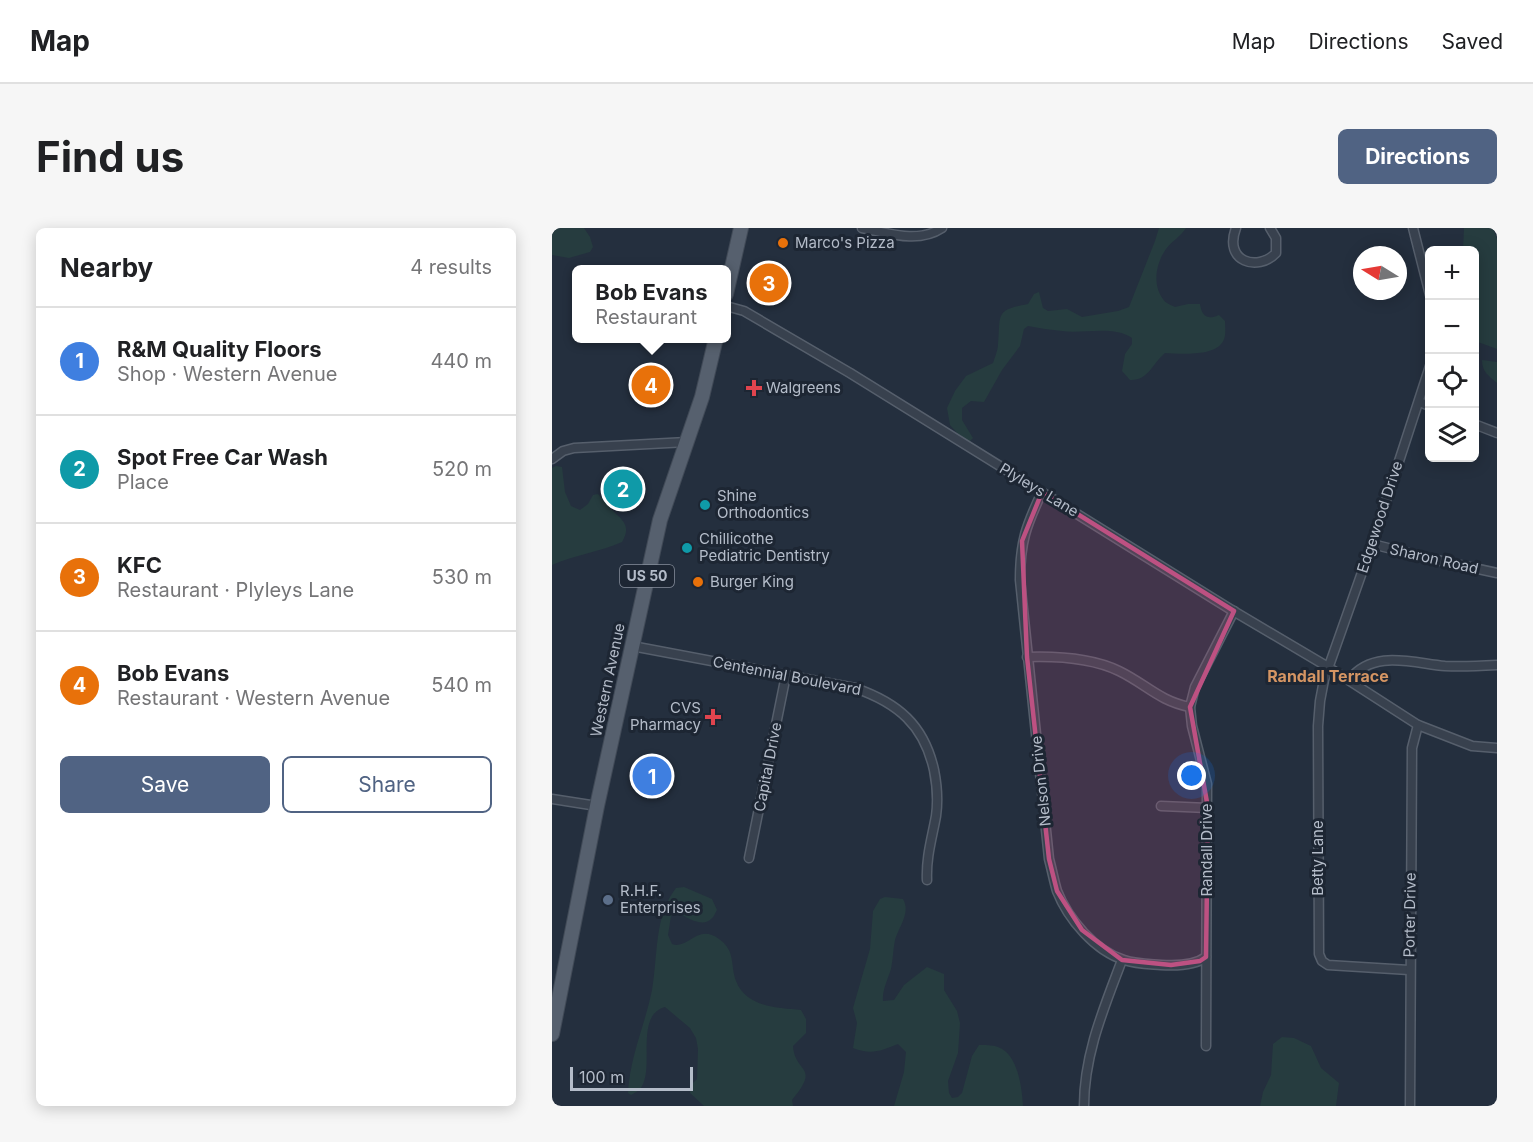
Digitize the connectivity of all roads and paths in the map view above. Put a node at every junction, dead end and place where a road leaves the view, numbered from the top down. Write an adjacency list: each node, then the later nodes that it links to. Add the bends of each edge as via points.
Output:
1 (741, 228): 7 (main road)
2 (862, 228): 3 (street, via 918,237)
3 (942, 228)
4 (1236, 228): 5 (street, via 1234,252 1244,260 1254,261 1264,261 1276,253 1276,238)
5 (1270, 228)
6 (1413, 228): 8 (street)
7 (731, 272)
8 (1425, 275)
9 (731, 307): 18 (street, Plyleys Lane, via 744,311 850,373)
10 (715, 343): 16 (main road, Western Avenue / US 50)
11 (1425, 382): 12 (street, Edgewood Drive)
12 (1419, 402): 13 (street); 19 (street, Edgewood Drive)
13 (1425, 404)
14 (1479, 426): 15 (street)
15 (1497, 434)
16 (687, 442): 17 (street, via 574,448); 22 (main road, Western Avenue / US 50, via 660,520)
17 (552, 459)
18 (1042, 492): 21 (street, Plyleys Lane); 23 (street, Nelson Drive, via 1027,523 1020,559)
19 (1372, 544): 20 (street, Sharon Road); 25 (street, Edgewood Drive)
20 (1497, 573)
21 (1234, 611): 25 (street, Plyleys Lane); 28 (street, Randall Drive, via 1195,687)
22 (632, 646): 26 (street, Centennial Boulevard); 32 (main road, Western Avenue / US 50)
23 (1027, 657): 28 (street, via 1100,664 1119,671 1168,702); 38 (street, Nelson Drive, via 1049,860 1057,891 1082,930)
24 (1497, 665): 27 (street, via 1448,666 1392,660 1365,666)
25 (1328, 667): 27 (street, Plyleys Lane); 39 (street, Betty Lane, via 1318,726 1318,954 1328,965)
26 (786, 675): 35 (street, Capital Drive); 36 (street, Centennial Boulevard, via 872,694 906,716 920,733 932,761 937,799 926,861)
27 (1349, 680): 29 (street, Plyleys Lane)
28 (1190, 706): 34 (street, Randall Drive, via 1207,784)
29 (1418, 725): 30 (street, Plyleys Lane, via 1472,746); 39 (street, Porter Drive, via 1412,748)
30 (1497, 748)
31 (552, 799): 32 (street)
32 (597, 806): 40 (main road, Western Avenue / US 50)
33 (1161, 806): 34 (street)
34 (1208, 808): 37 (street, Randall Drive)
35 (749, 858)
36 (927, 880)
37 (1206, 957): 38 (street, Nelson Drive, via 1200,962 1171,965); 41 (street, Randall Drive)
38 (1122, 960): 42 (street, via 1094,1036)
39 (1409, 970): 43 (street, Porter Drive)
40 (552, 1034)
41 (1206, 1046)
42 (1084, 1106)
43 (1410, 1106)

